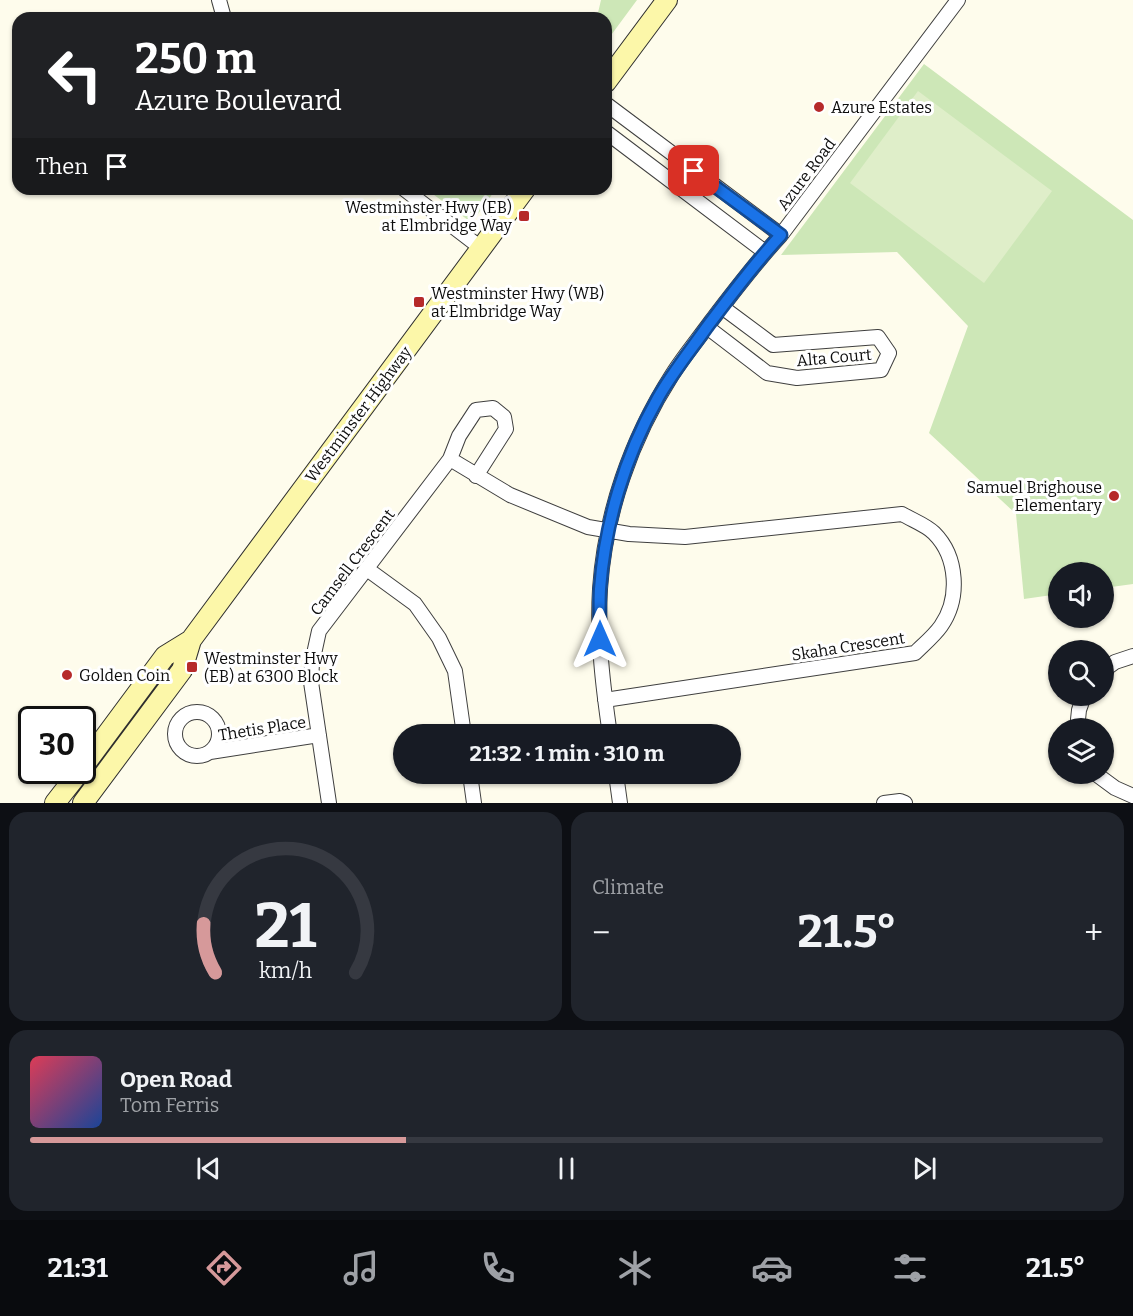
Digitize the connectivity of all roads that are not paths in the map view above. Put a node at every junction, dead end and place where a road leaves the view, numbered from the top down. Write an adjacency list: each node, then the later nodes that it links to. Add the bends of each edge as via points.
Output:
1 (667, 0): 3 (main road)
2 (958, 0): 8 (street, Azure Road)
3 (612, 74)
4 (612, 108): 8 (street)
5 (612, 137): 10 (street)
6 (412, 195): 9 (street)
7 (521, 195): 9 (main road, Westminster Highway)
8 (781, 235): 10 (street, Azure Road)
9 (481, 248): 17 (main road, Westminster Highway)
10 (765, 252): 11 (street, Azure Road)
11 (722, 307): 12 (street, Azure Road); 12 (street, Alta Court, via 773,345 878,337 889,353 881,370 797,378 767,373)
12 (707, 327): 15 (street, Azure Road, via 673,374 643,426)
13 (450, 459): 14 (street); 14 (street, Camsell Crescent, via 476,410 493,408 504,417 506,429); 16 (street, Camsell Crescent)
14 (476, 476): 15 (street, via 543,509)
15 (609, 531): 20 (street, Azure Road, via 600,591); 20 (street, Skaha Crescent, via 685,537 902,514 933,531 949,552 953,572 952,604 940,627 915,653)
16 (367, 569): 21 (street, via 415,604 444,645 455,671); 23 (street, Camsell Crescent, via 325,624 315,647 311,682)
17 (191, 640): 24 (main road, Westminster Highway, via 165,656); 32 (main road, Westminster Highway, via 182,670)
18 (1133, 656): 19 (street)
19 (1114, 663)
20 (605, 700): 22 (street, Azure Road)
21 (462, 724)
22 (608, 724)
23 (319, 735): 25 (street, Thetis Place); 33 (street, Camsell Crescent)
24 (96, 750)
25 (210, 752)
26 (70, 784): 31 (main road, Westminster Highway)
27 (471, 784): 34 (street)
28 (617, 784): 35 (street)
29 (1110, 784): 30 (street)
30 (1133, 796)
31 (55, 803)
32 (83, 803)
33 (328, 803)
34 (474, 803)
35 (620, 803)
36 (884, 803): 37 (street)
37 (905, 803)

